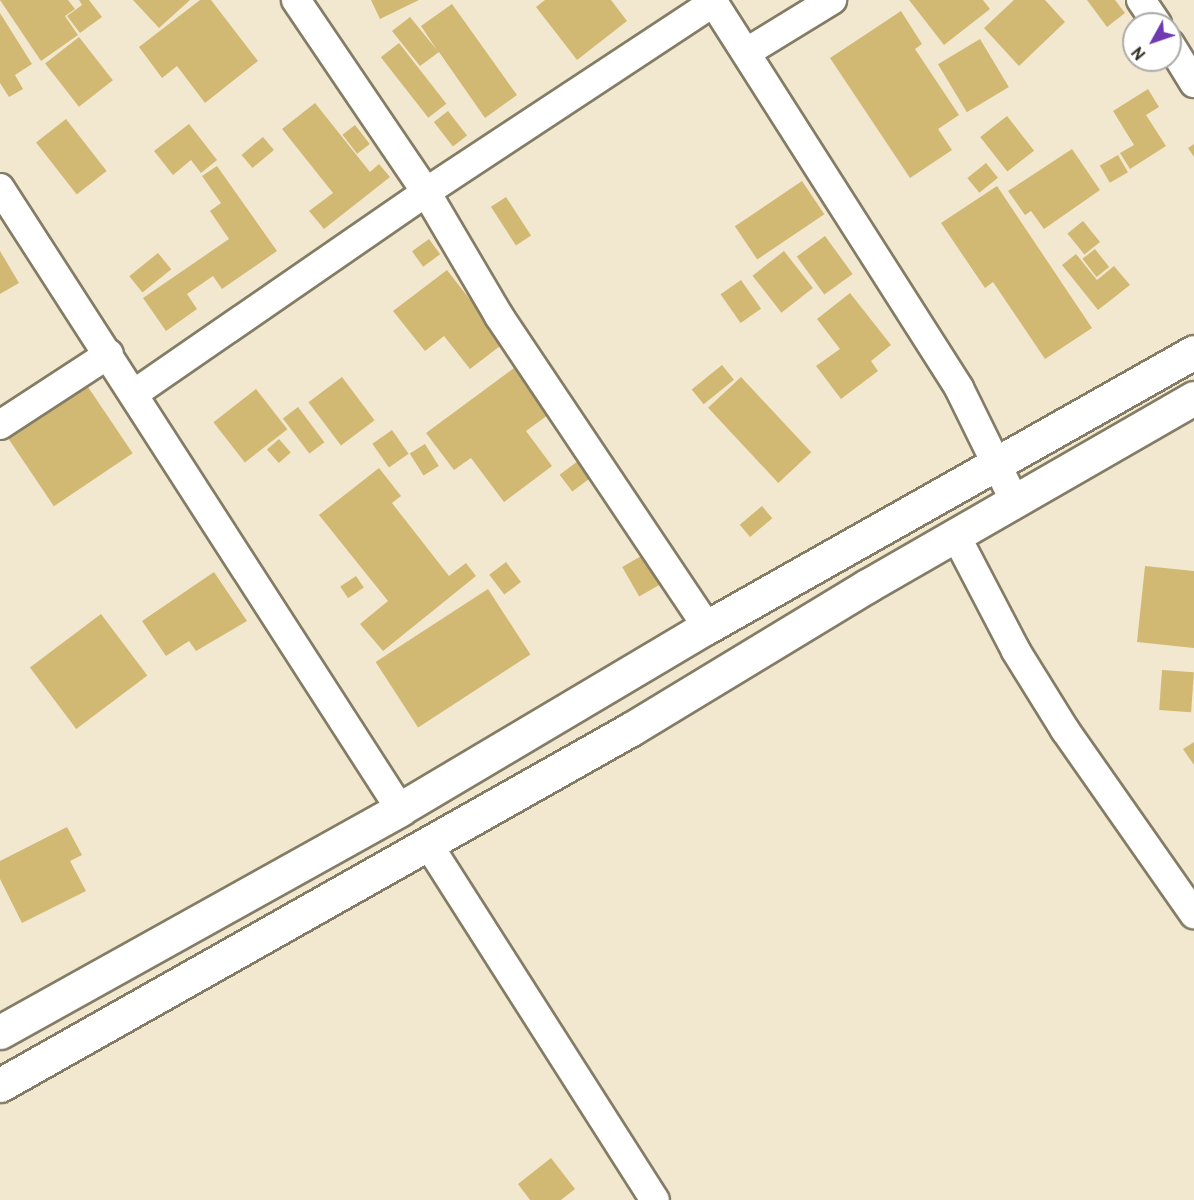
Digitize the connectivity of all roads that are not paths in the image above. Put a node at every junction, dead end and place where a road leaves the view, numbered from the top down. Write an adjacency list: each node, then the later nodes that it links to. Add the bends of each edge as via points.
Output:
1 (296, 0): 8 (street)
2 (832, 0): 4 (street)
3 (713, 1): 4 (street); 8 (street)
4 (747, 52): 14 (street, via 959,388)
5 (1182, 63): 6 (street)
6 (1194, 82)
7 (0, 188): 10 (street)
8 (426, 192): 11 (street); 17 (street, via 499,316)
9 (1194, 352): 14 (street)
10 (109, 354): 11 (street); 13 (street)
11 (135, 393): 18 (street)
12 (1194, 398): 15 (street)
13 (0, 425)
14 (996, 464): 15 (street); 17 (street)
15 (1015, 501): 16 (street)
16 (956, 536): 19 (street); 20 (street, via 1016,651 1065,730)
17 (706, 627): 18 (street)
18 (400, 809): 21 (street)
19 (428, 844): 22 (street); 23 (street)
20 (1190, 900)
21 (0, 1032)
22 (0, 1085)
23 (655, 1200)

